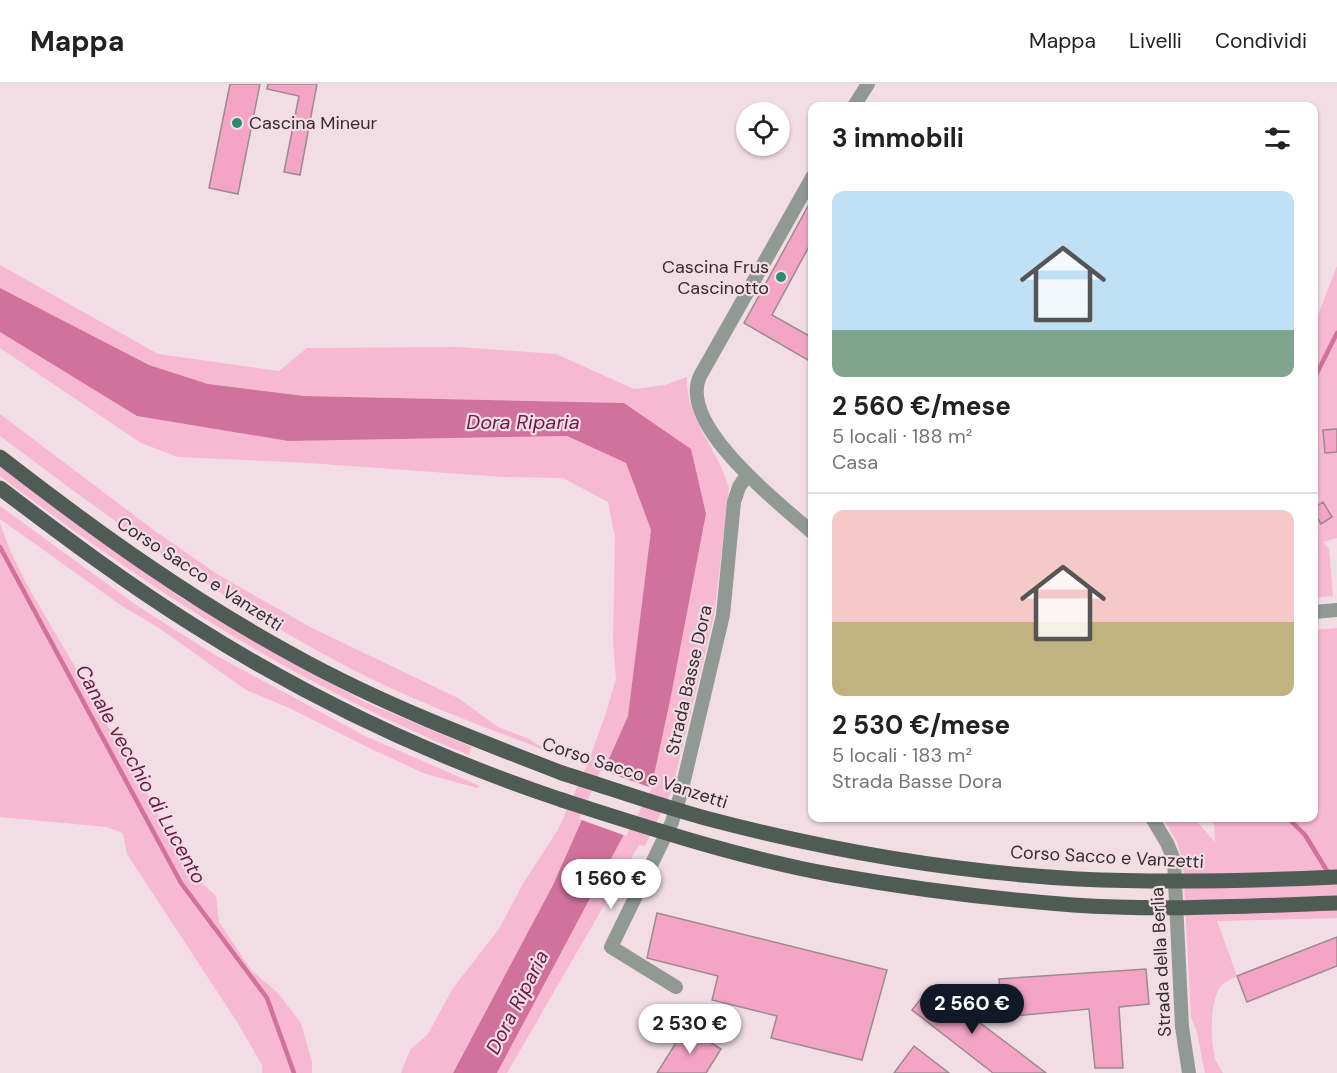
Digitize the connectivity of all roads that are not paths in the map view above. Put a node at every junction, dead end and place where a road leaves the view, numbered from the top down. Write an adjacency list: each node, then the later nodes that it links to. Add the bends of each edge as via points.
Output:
1 (868, 84): 2 (street)
2 (857, 102)
3 (808, 185): 5 (street, via 696,384 705,418 729,456)
4 (0, 457): 11 (main road, Corso Sacco e Vanzetti, bridge, via 128,553 295,656 382,700 562,773 705,818 915,861 1054,877 1151,882)
5 (747, 475): 7 (street); 13 (street, Strada Basse Dora, via 734,502 723,615 681,793 672,822 611,947)
6 (0, 488): 12 (main road, bridge, via 194,626 361,718 440,754 562,800 707,846 833,875 998,898 1086,905 1219,907)
7 (808, 529)
8 (1337, 610): 9 (street)
9 (1318, 612)
10 (1154, 822): 14 (street, Strada della Berlia, via 1174,860)
11 (1337, 878)
12 (1337, 903)
13 (676, 987)
14 (1184, 1070)

